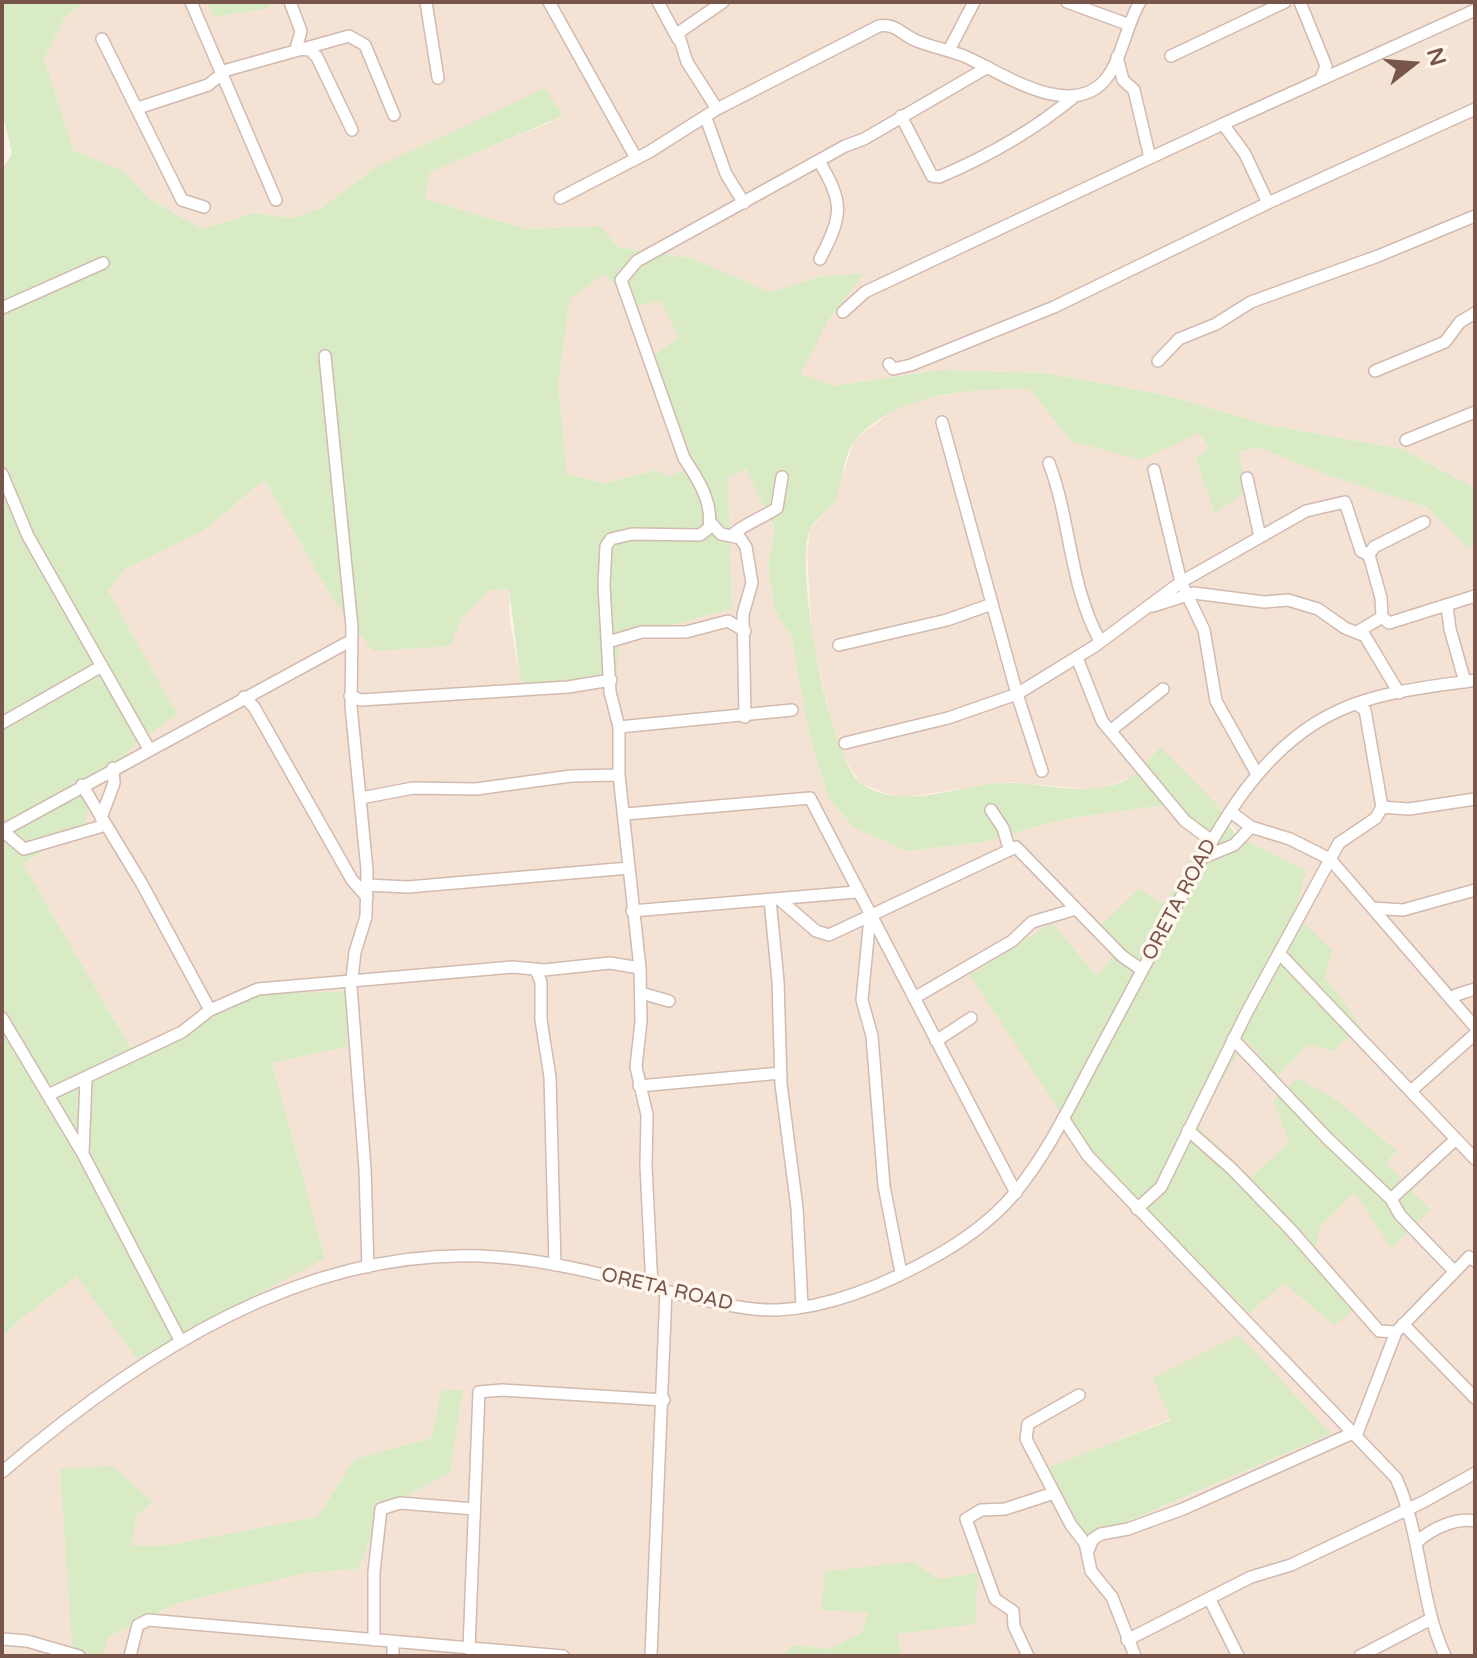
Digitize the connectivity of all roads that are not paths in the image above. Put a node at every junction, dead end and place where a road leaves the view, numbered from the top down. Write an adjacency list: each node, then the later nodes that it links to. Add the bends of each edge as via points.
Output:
1 (191, 2): 21 (street)
2 (290, 2): 16 (street, via 301,31)
3 (426, 2): 22 (street)
4 (549, 2): 33 (street)
5 (658, 2): 15 (street)
6 (723, 2): 15 (street, via 679,30)
7 (974, 2): 17 (street)
8 (1067, 2): 13 (street)
9 (1140, 2): 13 (street)
10 (1285, 2): 18 (street)
11 (1300, 2): 23 (street, via 1326,66)
12 (1475, 10): 23 (street)
13 (1127, 24): 19 (street)
14 (102, 39): 25 (street)
15 (678, 39): 26 (street)
16 (296, 49): 21 (street); 28 (street, via 349,36 360,40); 32 (street, via 310,50 317,57)
17 (949, 50): 20 (street); 26 (street, via 921,43 893,25 879,26)
18 (1171, 56)
19 (1117, 57): 24 (street, via 1099,86); 34 (street, via 1123,80 1134,90)
20 (988, 67): 24 (street, via 1044,93); 29 (street)
21 (224, 74): 25 (street, via 208,85); 37 (street)
22 (438, 78)
23 (1320, 79): 31 (street)
24 (1075, 96): 29 (street, via 997,151 939,177 932,176)
25 (138, 108): 40 (street, via 182,200)
26 (717, 109): 30 (street)
27 (1475, 109): 39 (street)
28 (394, 115)
29 (901, 116): 35 (street)
30 (706, 118): 33 (street); 38 (street, via 726,174)
31 (1223, 124): 34 (street); 39 (street, via 1245,154)
32 (352, 130)
33 (636, 158): 36 (street)
34 (1150, 158): 45 (street, via 865,292)
35 (819, 161): 38 (street); 42 (street, via 839,200 833,234)
36 (560, 198)
37 (276, 200)
38 (744, 203): 59 (street, via 637,261 621,280 684,458 701,484)
39 (1268, 203): 49 (street, via 1054,307 911,365 893,369)
40 (204, 207)
41 (1475, 216): 48 (street, via 1251,302 1179,339)
42 (820, 259)
43 (103, 263): 44 (street)
44 (2, 308)
45 (843, 312)
46 (1475, 313): 50 (street, via 1445,342)
47 (325, 356): 73 (street)
48 (1158, 361)
49 (889, 364)
50 (1375, 371)
51 (1475, 412): 53 (street)
52 (942, 422): 67 (street)
53 (1406, 440)
54 (1049, 463): 74 (street, via 1082,602)
55 (1154, 470): 64 (street)
56 (2, 474): 78 (street, via 28,536)
57 (782, 477): 61 (street, via 777,508)
58 (1247, 478): 62 (street)
59 (710, 522): 61 (street, via 721,534); 75 (street, via 700,535 632,534 607,543)
60 (1424, 522): 63 (street, via 1374,547)
61 (732, 535): 71 (street, via 744,541 751,578)
62 (1260, 537): 63 (street, via 1306,511 1345,502 1361,551); 64 (street)
63 (1369, 555): 70 (street)
64 (1181, 582): 65 (street); 69 (street)
65 (1189, 593): 69 (street); 72 (street, via 1288,600); 96 (street, via 1204,630 1216,701)
66 (1475, 596): 68 (street)
67 (992, 604): 76 (street); 83 (street)
68 (1447, 606): 70 (street, via 1389,623); 79 (street)
69 (1143, 609): 74 (street)
70 (1382, 617): 72 (street)
71 (745, 631): 75 (street, via 728,621); 88 (street)
72 (1359, 631): 82 (street)
73 (352, 640): 84 (street); 85 (street)
74 (1100, 641): 77 (street)
75 (608, 642): 80 (street)
76 (839, 645)
77 (1077, 658): 83 (street); 91 (street)
78 (102, 666): 89 (street); 93 (street)
79 (1470, 681): 82 (street, ORETA ROAD)
80 (608, 683): 85 (street); 90 (street)
81 (1163, 689): 91 (street)
82 (1399, 693): 86 (street, ORETA ROAD)
83 (1017, 694): 92 (street, via 948,718); 95 (street)
84 (244, 697): 93 (street); 114 (street, via 352,880)
85 (354, 701): 99 (street)
86 (1356, 704): 96 (street, ORETA ROAD, via 1304,730); 101 (street, via 1365,710)
87 (792, 710): 88 (street)
88 (745, 717): 90 (street)
89 (2, 723)
90 (619, 727): 97 (street)
91 (1110, 731): 108 (street, via 1185,821)
92 (845, 743)
93 (149, 749): 94 (street)
94 (113, 768): 98 (street); 105 (street)
95 (1042, 771)
96 (1257, 774): 103 (street, ORETA ROAD)
97 (619, 775): 99 (street, via 476,789 413,788); 104 (street)
98 (82, 785): 105 (street); 107 (street)
99 (361, 798): 114 (street)
100 (1475, 799): 101 (street, via 1409,809)
101 (1382, 807): 111 (street, via 1376,818 1339,843)
102 (991, 810): 109 (street)
103 (1231, 812): 106 (street); 108 (street, ORETA ROAD)
104 (626, 814): 112 (street); 115 (street, via 810,798)
105 (104, 821): 107 (street, via 24,849); 131 (street)
106 (1251, 827): 110 (street, via 1234,845); 111 (street)
107 (2, 831)
108 (1212, 841): 110 (street, ORETA ROAD)
109 (1009, 848): 118 (street, via 1019,849); 120 (street)
110 (1202, 858): 124 (street, ORETA ROAD)
111 (1330, 859): 117 (street); 121 (street)
112 (629, 868): 114 (street); 119 (street)
113 (1475, 890): 117 (street, via 1403,910)
114 (367, 891): 125 (street)
115 (856, 892): 116 (street); 120 (street)
116 (774, 899): 119 (street); 120 (street, via 829,935); 138 (street)
117 (1373, 908): 134 (street)
118 (1076, 909): 124 (street); 129 (street, via 1032,922 1012,941)
119 (632, 911): 122 (street)
120 (870, 916): 129 (street); 157 (street, via 862,1000 872,1036 884,1186)
121 (1279, 953): 136 (street); 141 (street)
122 (640, 968): 123 (street, via 610,963); 127 (street)
123 (536, 970): 125 (street, via 513,967); 154 (street, via 550,1077)
124 (1142, 970): 143 (street, ORETA ROAD)
125 (352, 982): 131 (street, via 258,989); 155 (street)
126 (1475, 989): 128 (street)
127 (641, 993): 130 (street); 140 (street)
128 (1456, 995)
129 (914, 998): 137 (street)
130 (669, 1001)
131 (210, 1010): 139 (street, via 182,1032)
132 (2, 1018): 142 (street)
133 (971, 1018): 137 (street)
134 (1475, 1027)
135 (1475, 1034): 141 (street)
136 (1233, 1039): 144 (street); 151 (street)
137 (936, 1041): 150 (street)
138 (781, 1073): 140 (street); 160 (street)
139 (86, 1080): 142 (street); 145 (street)
140 (639, 1086): 158 (street, via 648,1126)
141 (1411, 1091): 147 (street)
142 (48, 1095): 146 (street)
143 (1063, 1118): 150 (street, ORETA ROAD); 152 (street, via 1088,1156)
144 (1188, 1130): 152 (street, via 1161,1187); 161 (street, via 1281,1220 1379,1331)
145 (85, 1131): 146 (street); 148 (street)
146 (73, 1137): 148 (street)
147 (1456, 1139): 149 (street); 151 (street)
148 (83, 1154): 162 (street)
149 (1475, 1159)
150 (1016, 1193): 157 (street, ORETA ROAD, via 943,1252)
151 (1391, 1199): 156 (street)
152 (1137, 1209): 166 (street)
153 (1475, 1261): 156 (street, via 1467,1258)
154 (555, 1265): 155 (street, ORETA ROAD, via 494,1256); 158 (street, ORETA ROAD)
155 (368, 1267): 162 (street, ORETA ROAD, via 305,1281)
156 (1454, 1271): 161 (street)
157 (901, 1273): 160 (street, ORETA ROAD)
158 (652, 1287): 159 (street, ORETA ROAD)
159 (666, 1291): 160 (street, ORETA ROAD, via 725,1305 778,1310); 165 (street)
160 (802, 1306)
161 (1400, 1328): 164 (street); 166 (street)
162 (181, 1342): 167 (street, ORETA ROAD, via 73,1412)
163 (1079, 1395): 170 (street, via 1032,1421 1025,1431 1031,1454)
164 (1475, 1398)
165 (664, 1400): 169 (street, via 484,1390 477,1399); 189 (street)
166 (1354, 1435): 172 (street, via 1396,1478); 176 (street, via 1183,1509 1101,1534)
167 (2, 1472)
168 (1475, 1473): 172 (street)
169 (474, 1491): 171 (street); 173 (street)
170 (1054, 1493): 176 (street); 184 (street, via 1005,1509 981,1510 966,1519 995,1599 1013,1611)
171 (456, 1505): 173 (street); 180 (street, via 400,1503 381,1509)
172 (1409, 1508): 175 (street); 177 (street)
173 (474, 1509): 183 (street)
174 (1475, 1521): 175 (street, via 1433,1530)
175 (1417, 1542): 178 (street)
176 (1088, 1551): 181 (street, via 1091,1571 1112,1597)
177 (1210, 1600): 181 (street); 191 (street)
178 (1431, 1619): 192 (street); 193 (street)
179 (2, 1639): 185 (street)
180 (374, 1640): 182 (street); 186 (street, via 148,1620 138,1625)
181 (1127, 1640): 190 (street)
182 (393, 1642): 183 (street); 187 (street)
183 (469, 1649): 188 (street)
184 (1026, 1655)
185 (79, 1656)
186 (130, 1656)
187 (393, 1656)
188 (563, 1656)
189 (651, 1656)
190 (1135, 1656)
191 (1238, 1656)
192 (1360, 1656)
193 (1445, 1656)

